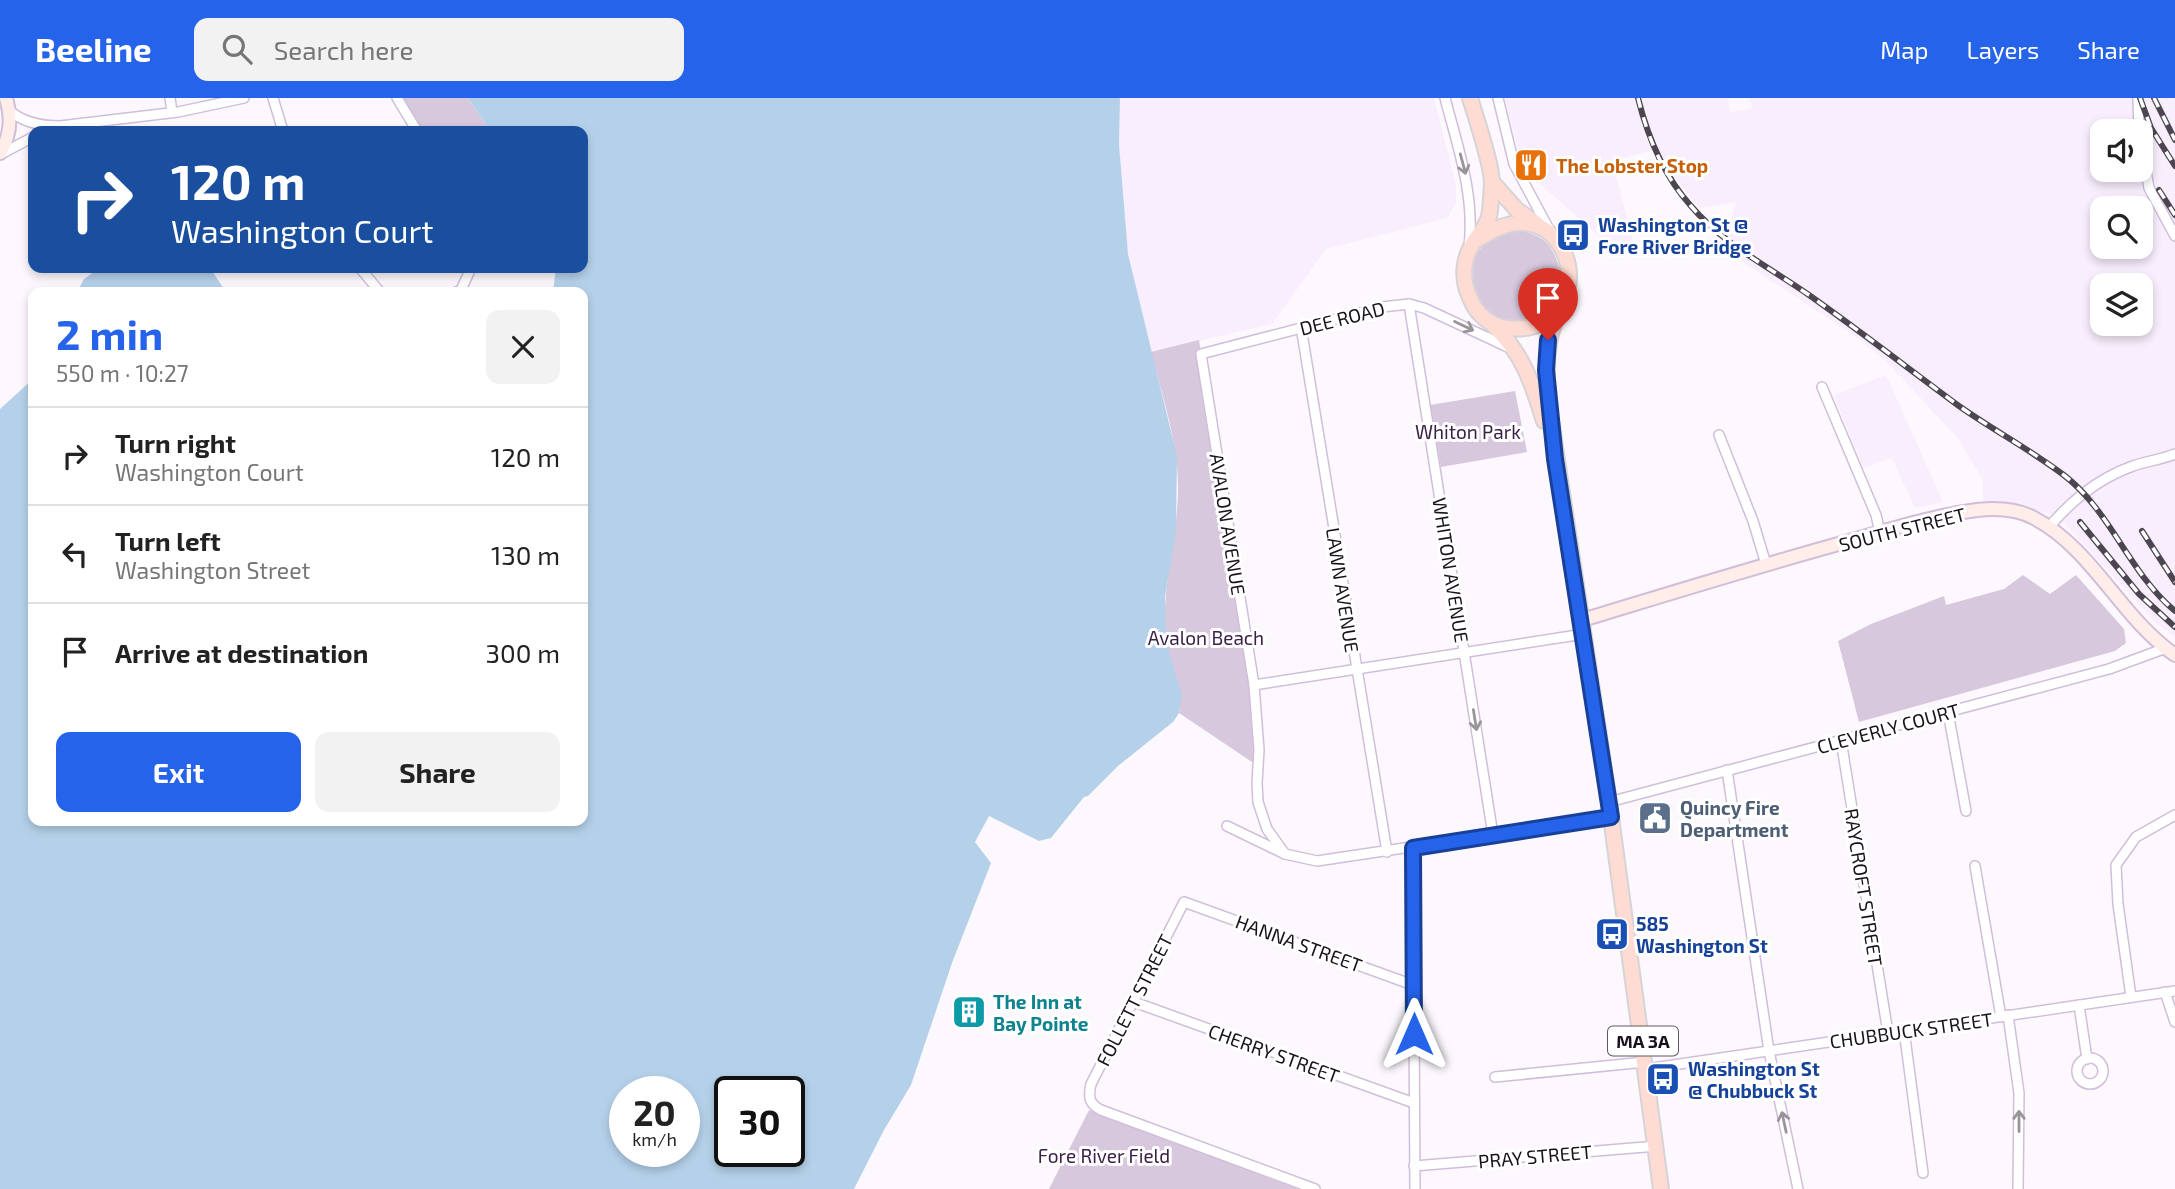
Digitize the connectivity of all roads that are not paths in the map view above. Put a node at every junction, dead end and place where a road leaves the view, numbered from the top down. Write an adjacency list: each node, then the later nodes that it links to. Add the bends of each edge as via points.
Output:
1 (170, 98): 10 (street)
2 (244, 98): 10 (street)
3 (273, 98): 13 (street)
4 (397, 98): 14 (street)
5 (1445, 98): 21 (street, one-way to 21, via 1471,200)
6 (1470, 98): 17 (main road, MA 3A)
7 (1498, 98): 19 (street, via 1518,174)
8 (2138, 98): 11 (street)
9 (7, 104): 12 (street, via 21,118 41,126); 16 (main road, via 10,126)
10 (172, 112): 12 (street)
11 (2139, 119)
12 (60, 126)
13 (281, 126)
14 (414, 126)
15 (28, 140): 16 (street)
16 (0, 154)
17 (1492, 182): 19 (main road, MA 3A, via 1517,210); 21 (main road, MA 3A, via 1489,217)
18 (2148, 182): 20 (street)
19 (1547, 231): 21 (main road, via 1524,223 1502,226); 25 (main road, MA 3A, via 1561,245 1568,264 1567,296)
20 (2175, 236)
21 (1471, 247): 26 (main road, MA 3A, via 1464,278 1467,293)
22 (364, 273): 23 (street)
23 (376, 287)
24 (1409, 304): 27 (street, DEE ROAD); 28 (street, DEE ROAD, one-way to 28); 39 (street, WHITON AVENUE)
25 (1559, 311): 26 (main road, via 1522,328); 33 (main road, MA 3A, via 1546,355)
26 (1490, 323): 28 (main road, MA 3A)
27 (1301, 327): 29 (street, DEE ROAD); 40 (street, LAWN AVENUE)
28 (1517, 352): 33 (main road, MA 3A)
29 (1201, 354): 41 (street, AVALON AVENUE)
30 (1822, 387): 35 (street)
31 (1719, 435): 36 (street)
32 (2175, 454): 34 (street, via 2108,478 2083,494)
33 (1555, 459): 37 (main road, MA 3A)
34 (2049, 527): 35 (main road, SOUTH STREET, via 2032,517 1998,509); 38 (main road, SOUTH STREET)
35 (1880, 533): 36 (main road, SOUTH STREET)
36 (1766, 564): 37 (main road, SOUTH STREET)
37 (1583, 627): 39 (street); 45 (main road, MA 3A)
38 (2170, 651): 42 (street, CLEVERLY COURT)
39 (1464, 652): 40 (street); 49 (street, WHITON AVENUE, one-way to 49)
40 (1356, 669): 41 (street); 51 (street, LAWN AVENUE)
41 (1254, 685): 52 (street, AVALON AVENUE, via 1258,802 1267,829)
42 (1948, 712): 43 (street, CLEVERLY COURT); 46 (street)
43 (1840, 740): 44 (street, CLEVERLY COURT); 64 (street, RAYCROFT STREET)
44 (1727, 770): 45 (street, CLEVERLY COURT); 65 (street)
45 (1610, 809): 49 (street, CLEVERLY COURT); 67 (main road, MA 3A)
46 (1966, 811)
47 (2175, 815): 58 (street, via 2136,837 2116,865)
48 (1227, 826): 52 (street, CLEVERLY COURT)
49 (1493, 835): 50 (street, CLEVERLY COURT)
50 (1413, 848): 51 (street, CLEVERLY COURT); 55 (street)
51 (1387, 852): 52 (street, CLEVERLY COURT, via 1317,861)
52 (1285, 854)
53 (1975, 866): 61 (street)
54 (1184, 902): 55 (street, HANNA STREET); 59 (street, FOLLETT STREET)
55 (1413, 985): 69 (street)
56 (2175, 991): 57 (street, CHUBBUCK STREET)
57 (2165, 992): 58 (street, CHUBBUCK STREET); 62 (street)
58 (2131, 998): 60 (street, CHUBBUCK STREET)
59 (1134, 1002): 69 (street, CHERRY STREET); 73 (street, FOLLETT STREET, via 1091,1084 1093,1106)
60 (2080, 1005): 61 (street, CHUBBUCK STREET); 66 (street)
61 (2004, 1016): 63 (street, CHUBBUCK STREET); 77 (street, one-way to 61, via 2019,1093)
62 (2175, 1022)
63 (1904, 1030): 64 (street, CHUBBUCK STREET); 72 (street)
64 (1888, 1034): 65 (street, CHUBBUCK STREET)
65 (1769, 1051): 67 (street, CHUBBUCK STREET); 76 (street, one-way to 65)
66 (2087, 1059)
67 (1646, 1065): 68 (street, CHUBBUCK STREET); 70 (main road, MA 3A)
68 (1495, 1077)
69 (1414, 1103): 71 (street)
70 (1657, 1146): 71 (street, PRAY STREET); 75 (main road, MA 3A)
71 (1414, 1166): 74 (street)
72 (1923, 1173)
73 (1315, 1189)
74 (1415, 1189)
75 (1661, 1189)
76 (1798, 1189)
77 (2018, 1189)

